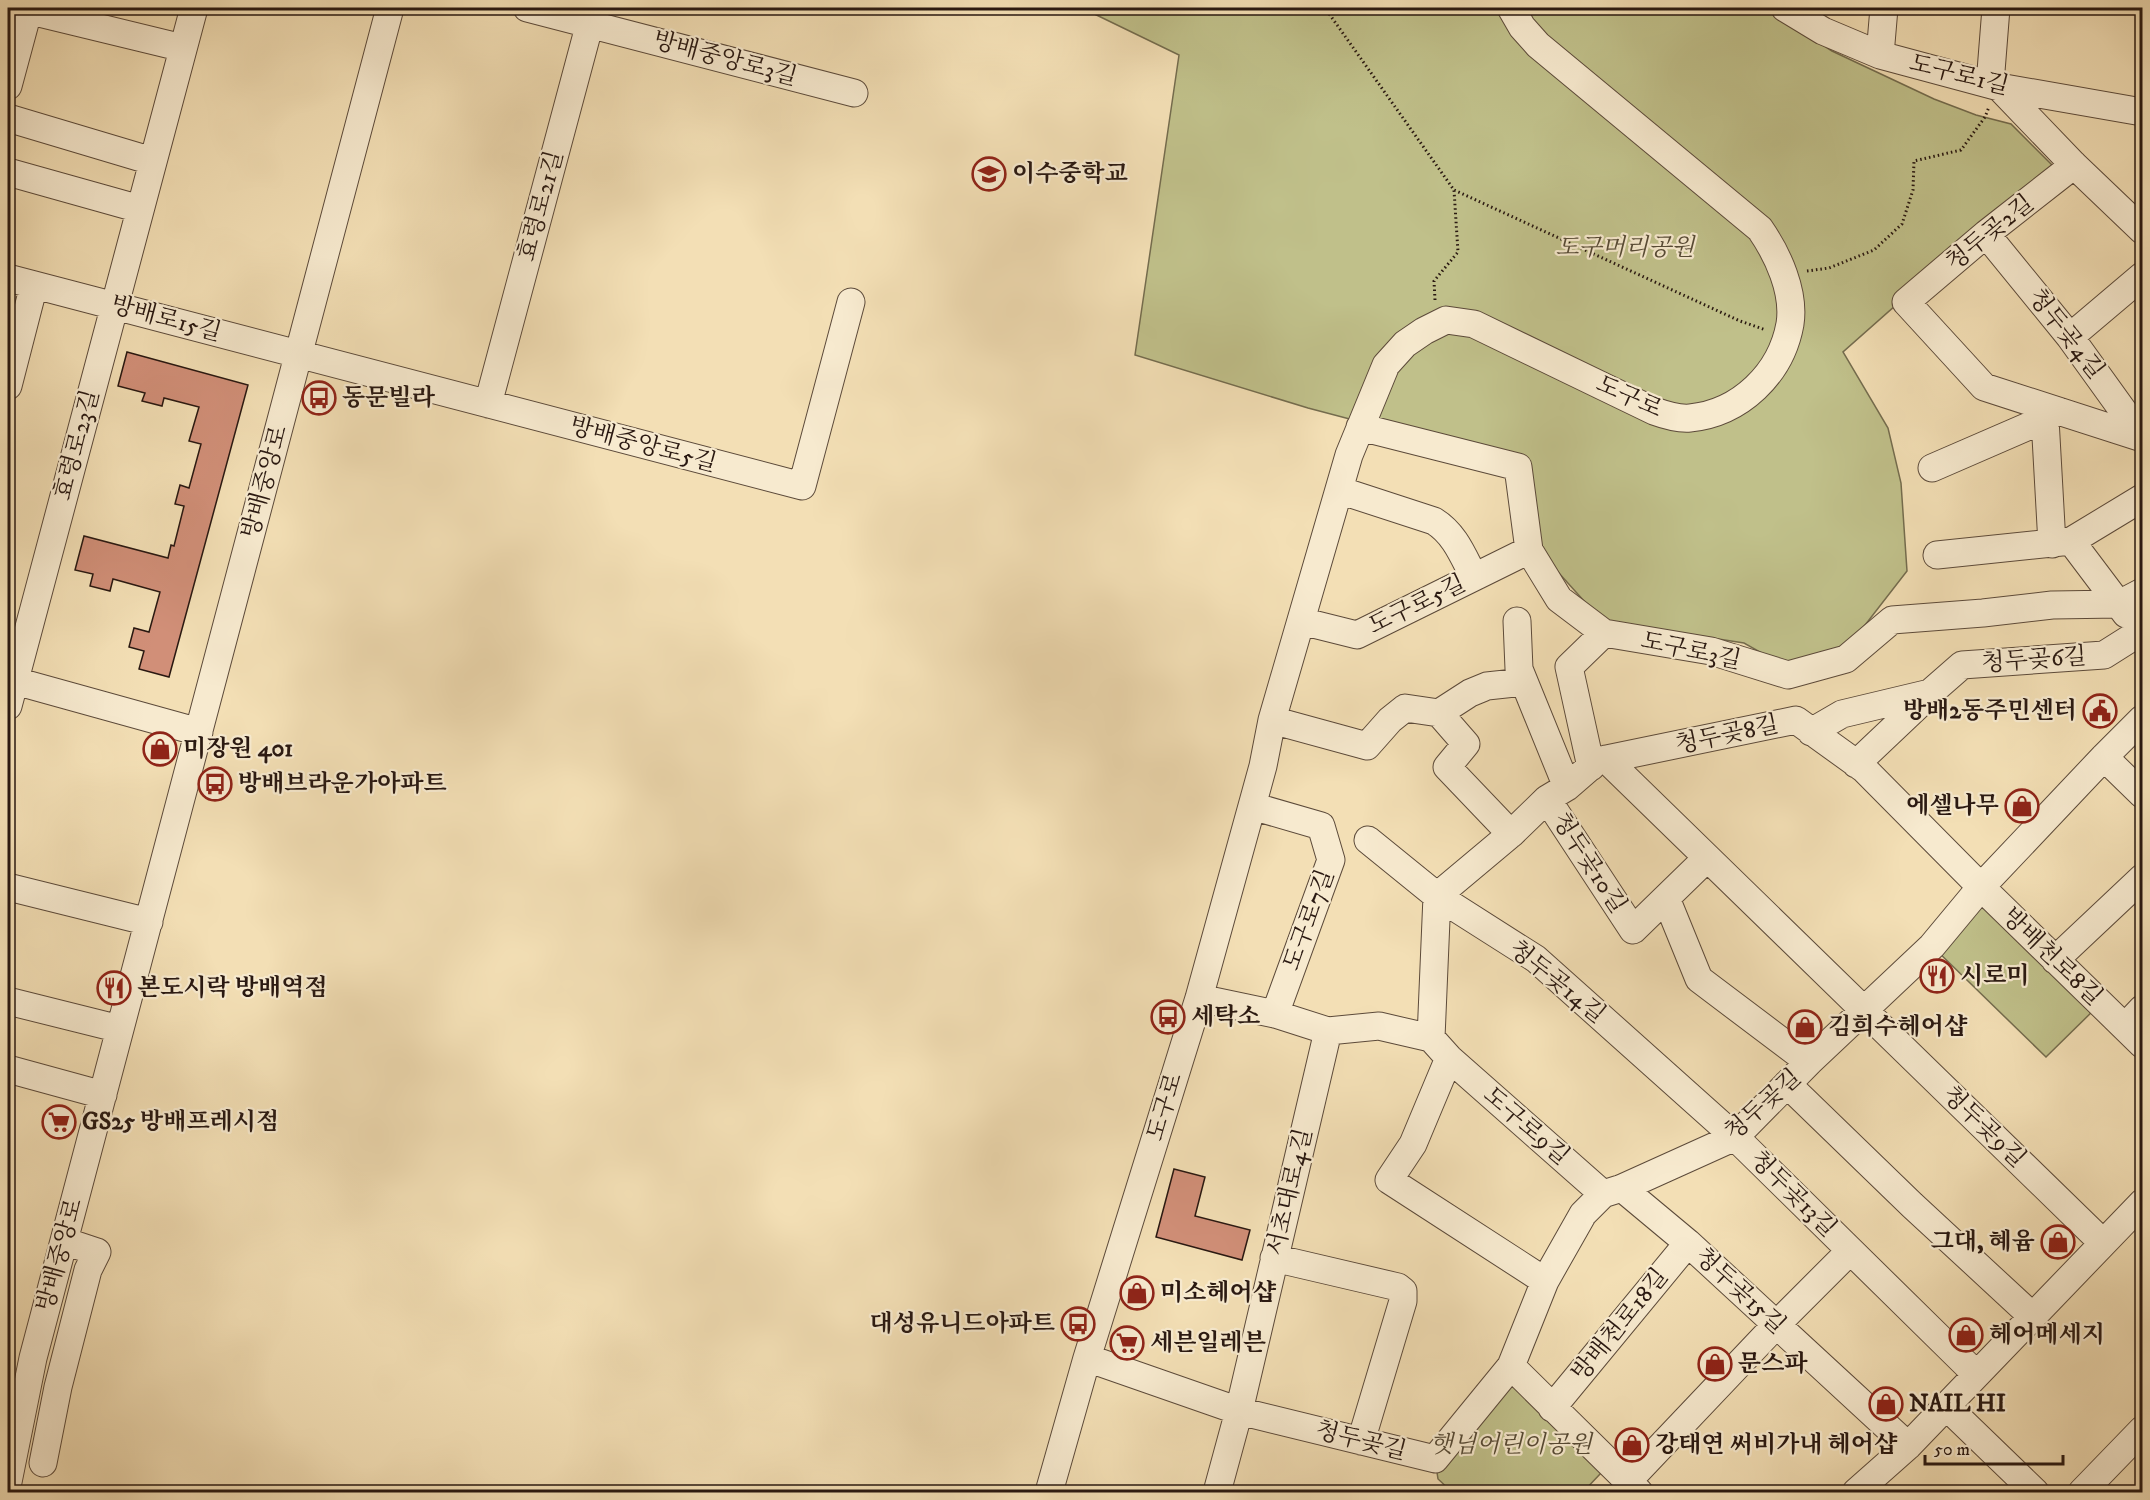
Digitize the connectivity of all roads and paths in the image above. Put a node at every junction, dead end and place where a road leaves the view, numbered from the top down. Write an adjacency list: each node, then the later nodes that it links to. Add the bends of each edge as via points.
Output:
1 (25, 8): 11 (street); 13 (street)
2 (194, 8): 11 (street, 효령로23길)
3 (390, 8): 35 (street, 방배중앙로)
4 (526, 8): 10 (street, 방배중앙로3길)
5 (1317, 8): 21 (path, via 1330,15)
6 (1512, 8): 25 (street, 도구로, via 1538,45 1760,229 1774,249)
7 (1785, 8): 12 (street, 도구로1길, via 1823,31)
8 (1884, 8): 12 (street)
9 (1996, 8): 14 (street)
10 (592, 16): 15 (street, 방배중앙로3길); 37 (street, 효령로21길)
11 (183, 48): 18 (street, 효령로23길)
12 (1880, 55): 14 (street, 도구로1길)
13 (8, 80)
14 (1994, 86): 16 (street, 도구로1길); 19 (street); 25 (path, via 1985,117 1961,150 1914,161 1913,190 1902,224 1874,250 1829,268)
15 (854, 93)
16 (2142, 112)
17 (8, 118): 18 (street)
18 (152, 161): 22 (street, 효령로23길)
19 (2074, 165): 23 (street); 24 (street, 청두곶2길)
20 (8, 172): 22 (street)
21 (1454, 190): 32 (path, via 1458,252 1434,281); 33 (path, via 1740,321)
22 (140, 208): 31 (street, 효령로23길)
23 (2142, 230)
24 (1986, 234): 30 (street, 청두곶2길); 34 (street, 청두곶4길)
25 (1783, 274): 33 (street, 도구로, via 1790,299)
26 (2142, 276): 34 (street)
27 (8, 278): 28 (street, 방배로15길)
28 (34, 285): 31 (street, 방배로15길); 36 (street)
29 (850, 302): 37 (street, 방배중앙로5길, via 802,486)
30 (1906, 302): 38 (street, 청두곶4길, via 1984,387)
31 (114, 306): 35 (street, 방배로15길); 55 (street, 효령로23길)
32 (1435, 325): 33 (street, 도구로, via 1446,320 1474,324 1654,411 1688,418 1723,409 1754,391 1775,363); 39 (street, 도구로, via 1405,344 1386,365)
33 (1786, 336)
34 (2070, 337): 40 (street, 청두곶4길)
35 (299, 354): 37 (street, 방배중앙로5길); 60 (street, 방배중앙로)
36 (8, 386)
37 (488, 404)
38 (2051, 415): 40 (street, 청두곶4길); 41 (street); 44 (street)
39 (1360, 428): 42 (street, 도구로); 45 (street, 도구로3길, via 1518,467)
40 (2142, 437)
41 (1932, 468)
42 (1339, 490): 47 (street, via 1442,525 1456,542); 50 (street, 도구로)
43 (2142, 498): 44 (street)
44 (2061, 543): 46 (street); 49 (street)
45 (1529, 550): 47 (street, 도구로5길); 53 (street, 도구로3길, via 1559,599)
46 (1937, 555)
47 (1474, 577): 50 (street, 도구로5길, via 1357,635)
48 (2142, 592): 49 (street)
49 (2119, 604): 52 (street); 53 (street, 도구로3길, via 2052,605 1892,620 1846,659 1788,675 1711,651)
50 (1301, 621): 59 (street, 도구로)
51 (1517, 621): 54 (street, via 1519,669)
52 (2141, 632): 56 (street, 청두곶6길, via 2104,655 1962,665)
53 (1604, 633): 63 (street, via 1569,667)
54 (1524, 682): 57 (street, via 1487,686); 65 (street)
55 (10, 689): 60 (street)
56 (1930, 693): 61 (street, 청두곶6길, via 1842,714); 64 (street, 청두곶6길)
57 (1439, 713): 59 (street, via 1404,708 1367,746); 68 (street, via 1466,744 1447,767)
58 (2142, 719): 62 (street, 청두곶길)
59 (1272, 720): 67 (street, 도구로)
60 (199, 732): 76 (street, 방배중앙로)
61 (1811, 732): 63 (street, 청두곶8길, via 1796,720); 64 (street, 청두곶8길)
62 (2103, 757): 66 (street); 73 (street, 청두곶길)
63 (1598, 763): 65 (street, 청두곶8길); 70 (street)
64 (1856, 764): 73 (street, 청두곶8길)
65 (1557, 793): 68 (street, 청두곶8길); 75 (street, 청두곶10길, via 1633,930)
66 (2142, 794)
67 (1252, 806): 78 (street, 도구로); 81 (street, 도구로7길, via 1321,826 1331,860)
68 (1511, 834): 74 (street, 청두곶8길)
69 (1368, 840): 74 (street, 청두곶14길)
70 (1707, 858): 75 (street, 청두곶10길); 80 (street)
71 (2142, 878): 77 (street)
72 (8, 887): 76 (street)
73 (1981, 887): 77 (street, 방배천로8길); 80 (street, 청두곶길, via 1932,946)
74 (1437, 896): 85 (street); 91 (street, 청두곶14길, via 1536,959)
75 (1666, 898): 87 (street, via 1699,980)
76 (149, 922): 83 (street, 방배중앙로)
77 (2055, 960): 82 (street, 방배천로8길)
78 (1199, 998): 81 (street); 102 (street, 도구로)
79 (8, 1001): 83 (street)
80 (1865, 1011): 87 (street, 청두곶길); 95 (street, 청두곶9길)
81 (1275, 1014): 84 (street)
82 (2136, 1027)
83 (120, 1029): 90 (street, 방배중앙로)
84 (1328, 1031): 85 (street, via 1379,1026); 98 (street, 서초대로4길)
85 (1431, 1038): 86 (street, 도구로9길)
86 (1449, 1058): 92 (street, 도구로9길); 99 (street, via 1413,1144 1389,1180)
87 (1809, 1062): 89 (street, 청두곶길)
88 (8, 1069): 90 (street)
89 (1787, 1084): 91 (street, 청두곶길); 100 (street)
90 (103, 1095): 94 (street, 방배중앙로)
91 (1735, 1137): 92 (street, 청두곶길); 97 (street, 청두곶13길)
92 (1613, 1191): 96 (street, 청두곶15길); 99 (street, 청두곶길, via 1583,1214)
93 (2142, 1203): 95 (street)
94 (64, 1241): 111 (street, via 97,1252 88,1270 58,1387); 112 (street, 방배중앙로, via 33,1358)
95 (2103, 1242): 100 (street)
96 (1688, 1243): 101 (street, 청두곶15길); 106 (street, 방배천로18길)
97 (1850, 1251): 101 (street, 청두곶13길); 104 (street, 청두곶13길)
98 (1274, 1258): 107 (street, 서초대로4길); 109 (street, via 1403,1291)
99 (1545, 1281): 103 (street, 청두곶길)
100 (2032, 1316): 104 (street)
101 (1776, 1325): 110 (street, 청두곶15길); 113 (street)
102 (1087, 1358): 107 (street, 청두곶길); 115 (street, 도구로)
103 (1511, 1366): 106 (street); 109 (street, 청두곶길, via 1435,1459)
104 (1976, 1374): 105 (street)
105 (1946, 1406): 110 (street); 117 (street)
106 (1552, 1408): 113 (street)
107 (1239, 1411): 109 (street, 청두곶길); 116 (street, 서초대로4길)
108 (2142, 1430): 118 (street)
109 (1361, 1441)
110 (1908, 1446): 114 (street)
111 (43, 1463)
112 (8, 1482)
113 (1633, 1487)
114 (1868, 1489)
115 (1049, 1492)
116 (1217, 1492)
117 (2035, 1492)
118 (2082, 1492)

